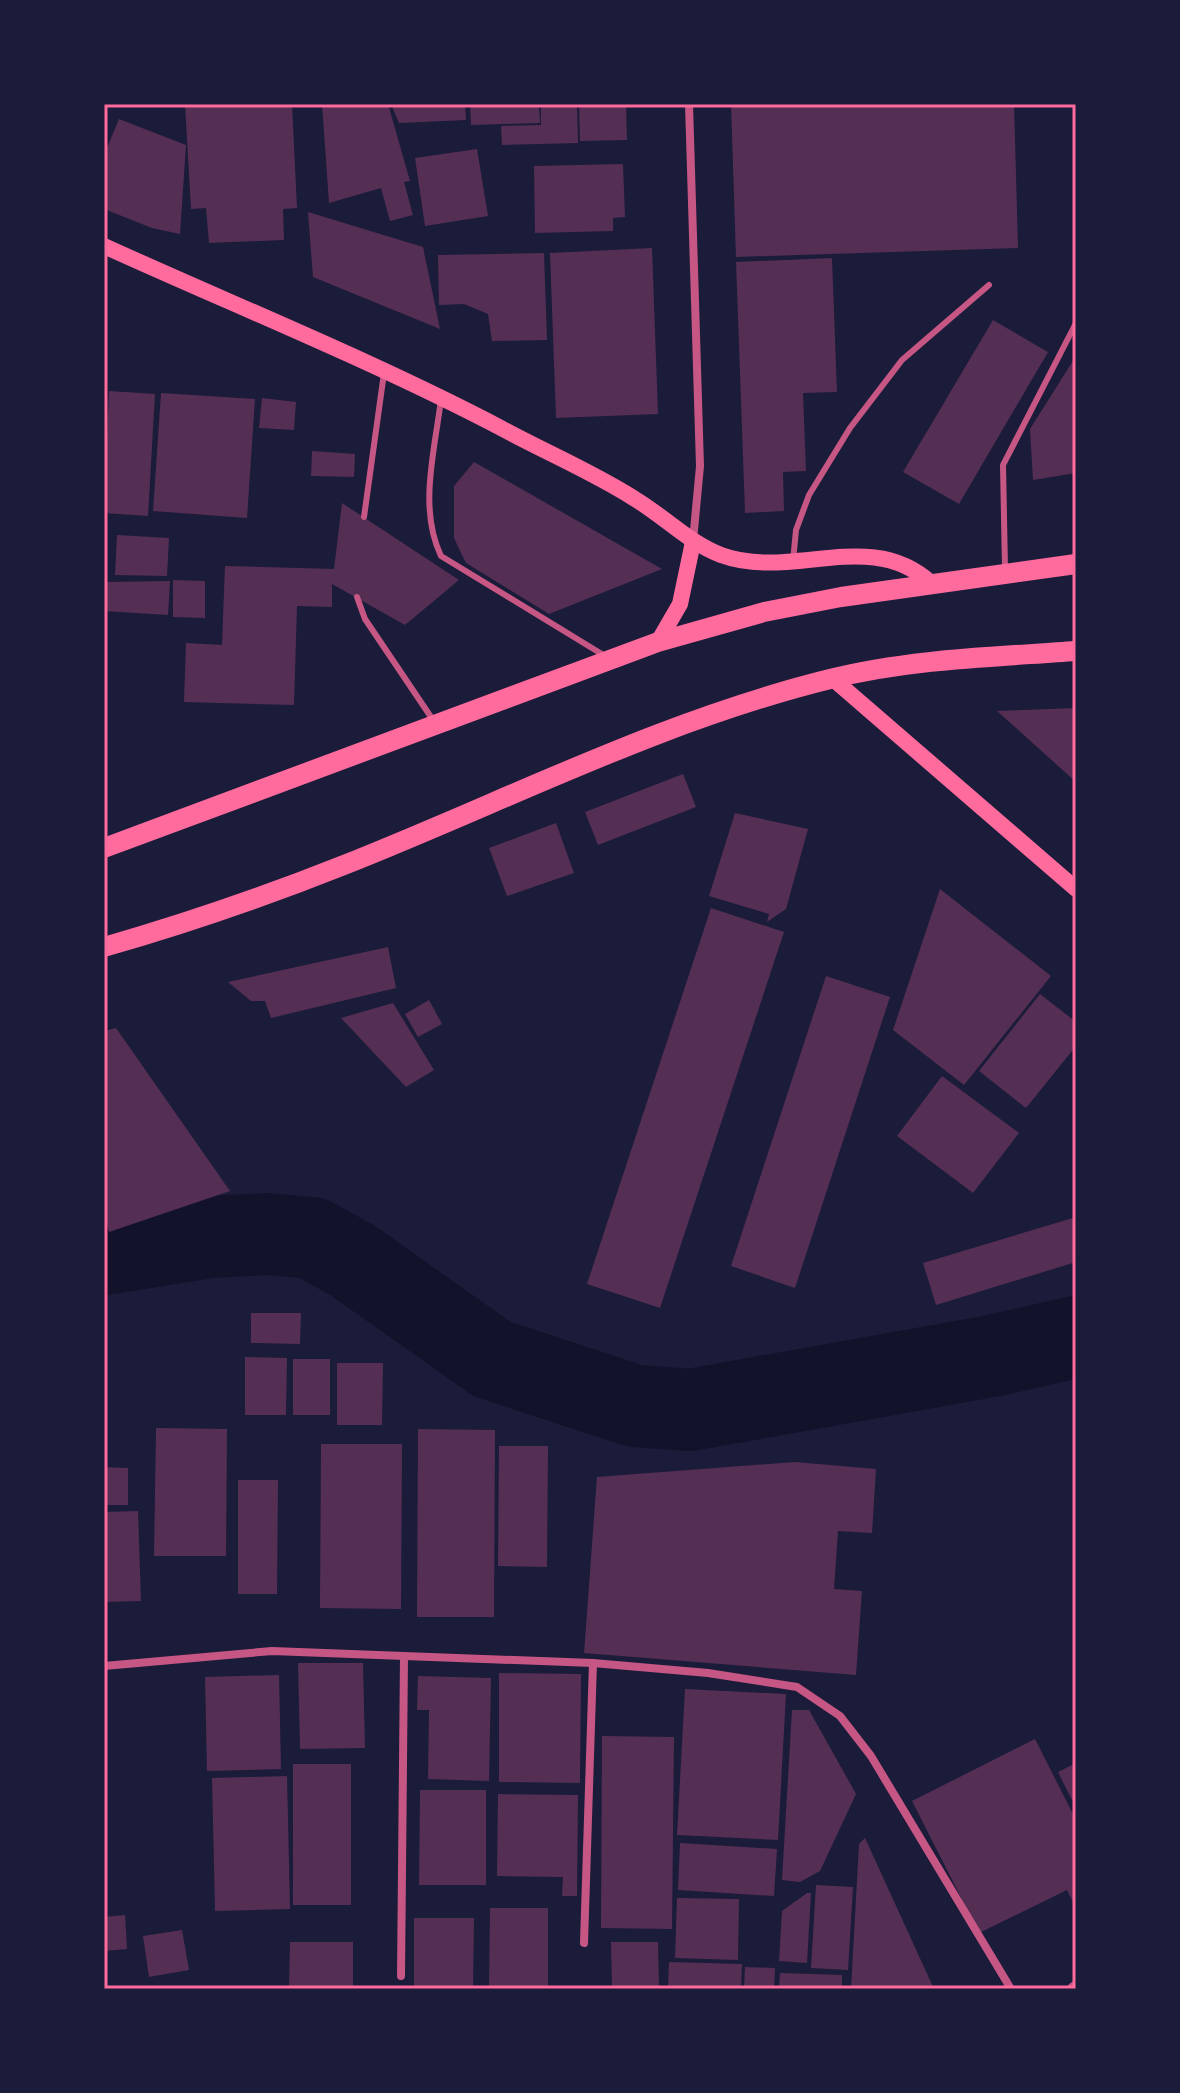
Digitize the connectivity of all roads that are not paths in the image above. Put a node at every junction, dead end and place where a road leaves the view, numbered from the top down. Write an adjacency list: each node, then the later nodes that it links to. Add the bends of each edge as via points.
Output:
1 (689, 104): 8 (street, via 700,466)
2 (104, 246): 5 (main road)
3 (989, 285): 9 (lane, via 902,360 850,428 809,495 796,530)
4 (1076, 323): 11 (lane, via 1003,465)
5 (384, 373): 6 (main road); 7 (lane)
6 (441, 399): 8 (main road, via 636,499); 16 (lane, via 428,512 441,556)
7 (364, 517)
8 (693, 542): 9 (main road, via 742,560); 14 (main road, via 680,604)
9 (793, 561): 12 (main road, via 885,557 910,566)
10 (1076, 564): 11 (main road)
11 (1005, 573): 12 (main road)
12 (931, 583): 14 (main road, via 764,612)
13 (357, 597): 18 (lane, via 365,619)
14 (658, 642): 16 (main road)
15 (1076, 651): 17 (main road, via 956,660)
16 (612, 659): 18 (main road)
17 (832, 678): 20 (main road); 21 (main road, via 651,734 344,865)
18 (437, 725): 19 (main road)
19 (104, 848)
20 (1076, 889)
21 (104, 947)
22 (404, 1656): 23 (street); 24 (street, via 272,1651); 26 (street)
23 (593, 1663): 25 (street); 27 (street, via 797,1687 840,1716 871,1756)
24 (104, 1666)
25 (584, 1943)
26 (401, 1976)
27 (1011, 1989)

